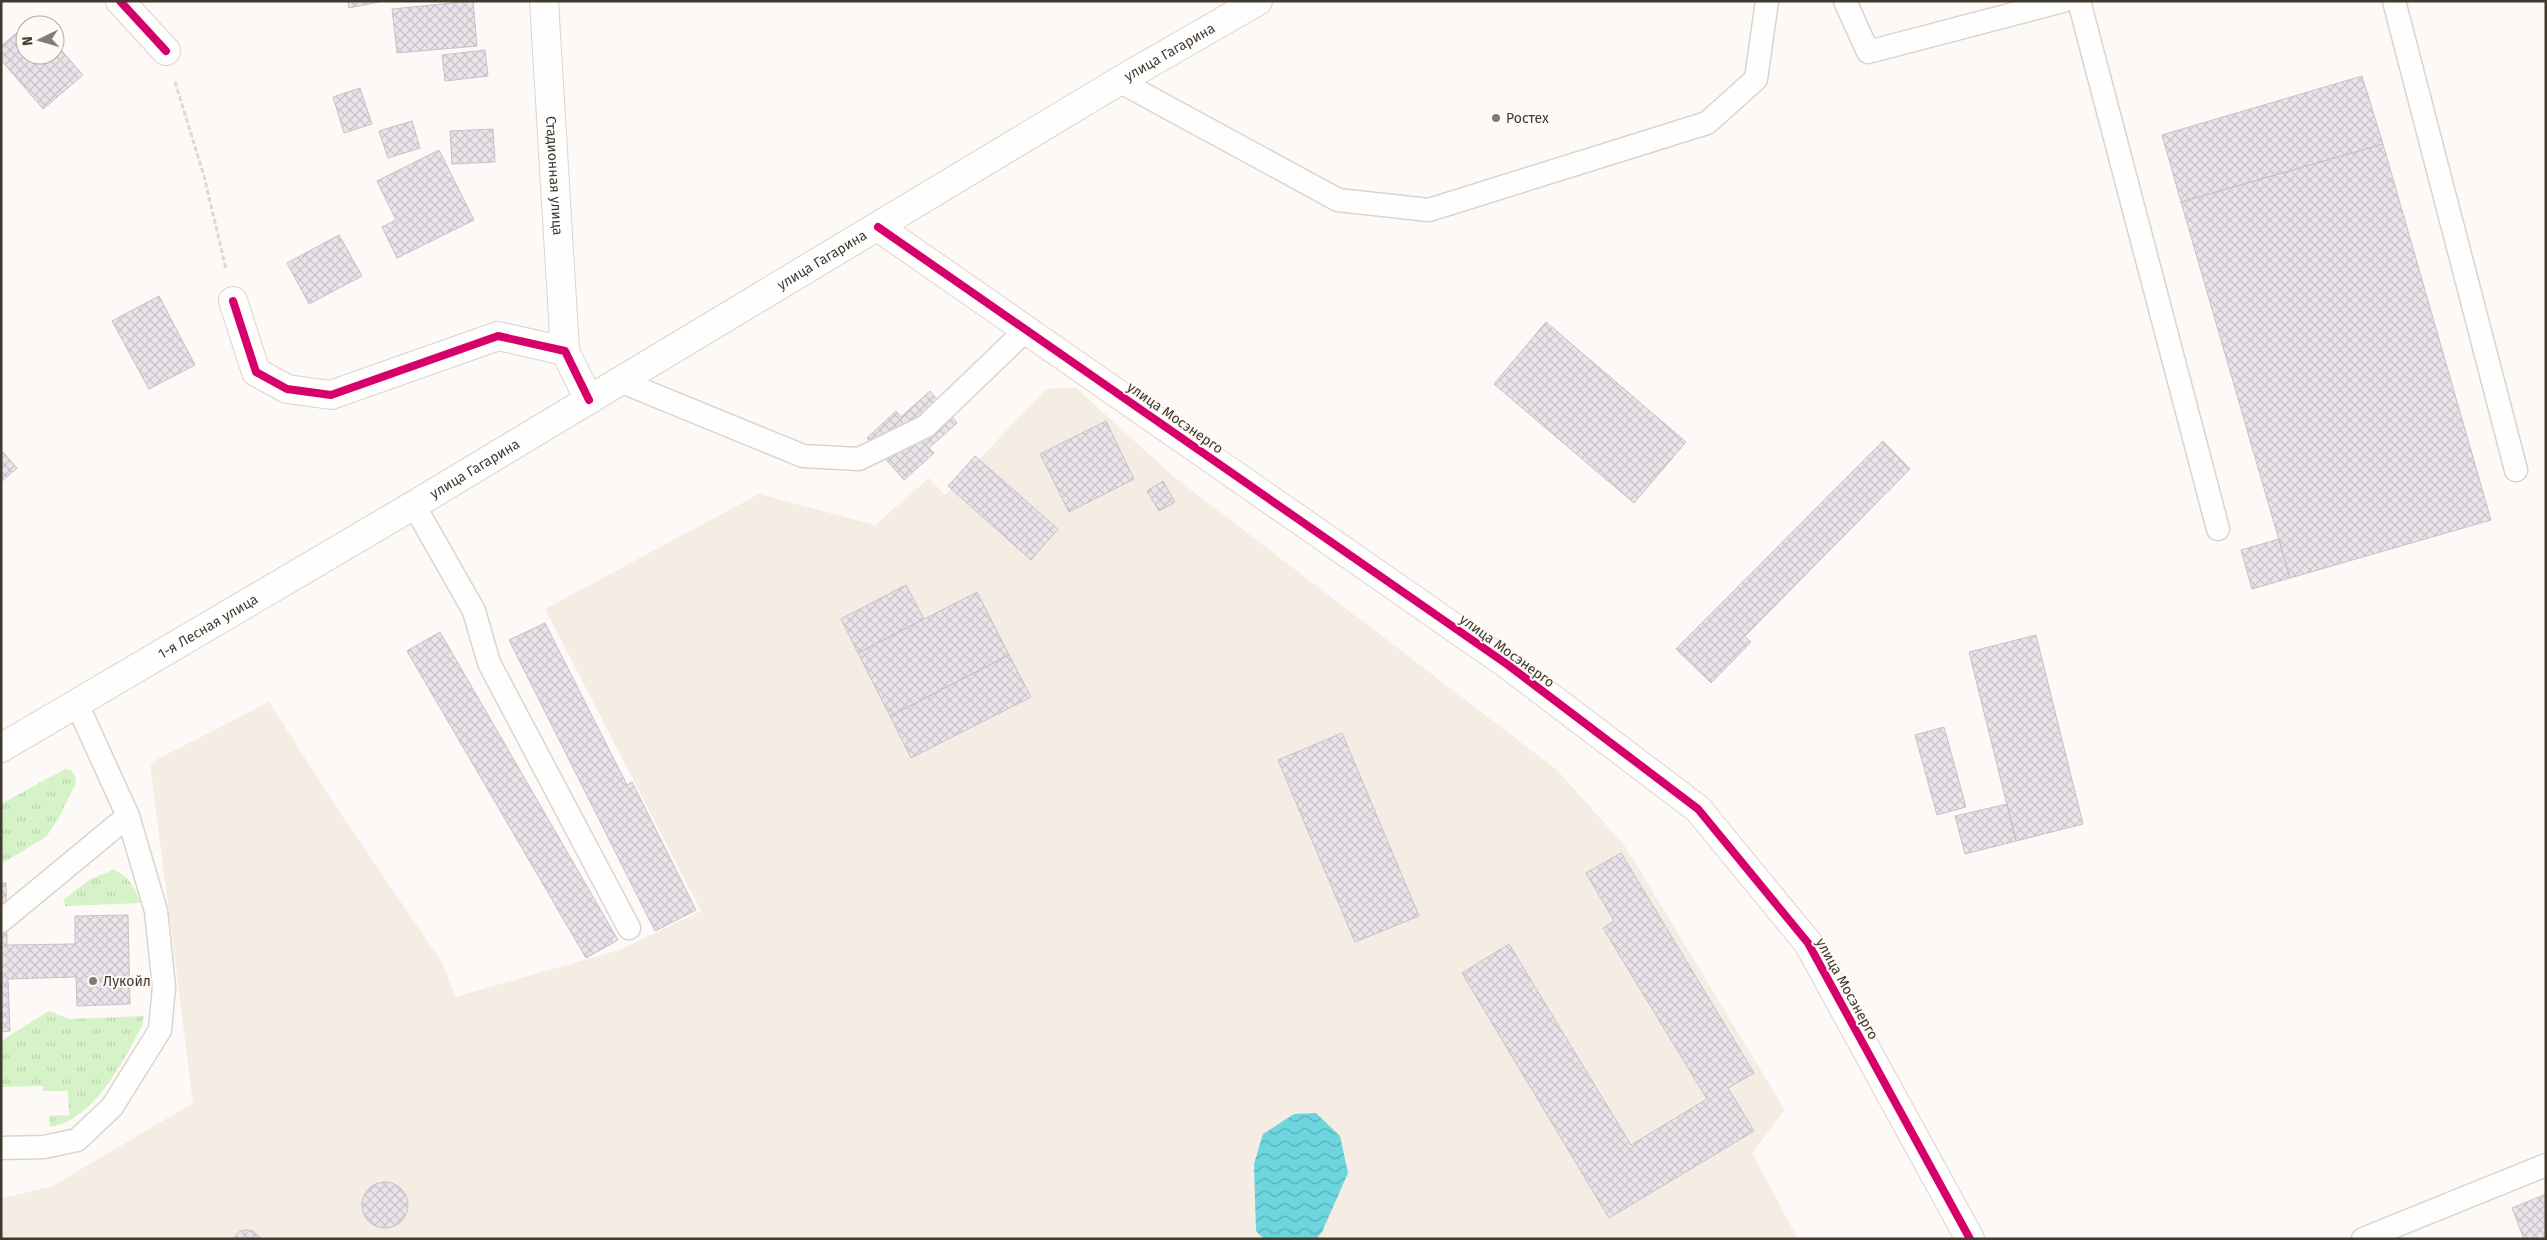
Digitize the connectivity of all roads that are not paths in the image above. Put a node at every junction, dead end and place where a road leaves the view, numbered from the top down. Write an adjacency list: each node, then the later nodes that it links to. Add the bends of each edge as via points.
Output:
1 (120, 1): 9 (street)
2 (544, 1): 14 (street, Стадионная улица)
3 (1258, 1): 10 (street, улица Гагарина)
4 (1767, 1): 10 (lane, via 1756,79 1707,123 1429,210 1338,200)
5 (1845, 1): 6 (lane, via 1868,52)
6 (2063, 1)
7 (2079, 1): 19 (lane)
8 (2394, 1): 17 (lane)
9 (166, 51)
10 (1119, 81): 11 (street, улица Гагарина)
11 (878, 227): 13 (street, улица Мосэнерго); 15 (street, улица Гагарина)
12 (234, 301): 14 (street, via 256,372 287,389 331,395 498,336)
13 (1026, 330): 15 (lane, via 926,426 858,459 803,456); 27 (street, улица Мосэнерго, via 1508,665 1698,808 1808,943)
14 (565, 350): 16 (street)
15 (620, 381): 16 (street, улица Гагарина)
16 (589, 400): 18 (street, улица Гагарина)
17 (2516, 470)
18 (414, 505): 20 (street, 1-я Лесная улица); 24 (lane, via 474,611 489,663)
19 (2218, 529)
20 (77, 704): 21 (street, 1-я Лесная улица); 22 (lane)
21 (1, 748)
22 (128, 816): 23 (lane); 25 (lane, via 156,911 164,987 160,1030 112,1107 77,1140 44,1147)
23 (1, 921)
24 (629, 928)
25 (1, 1148)
26 (2546, 1165): 28 (lane)
27 (1970, 1239)
28 (2363, 1239)

